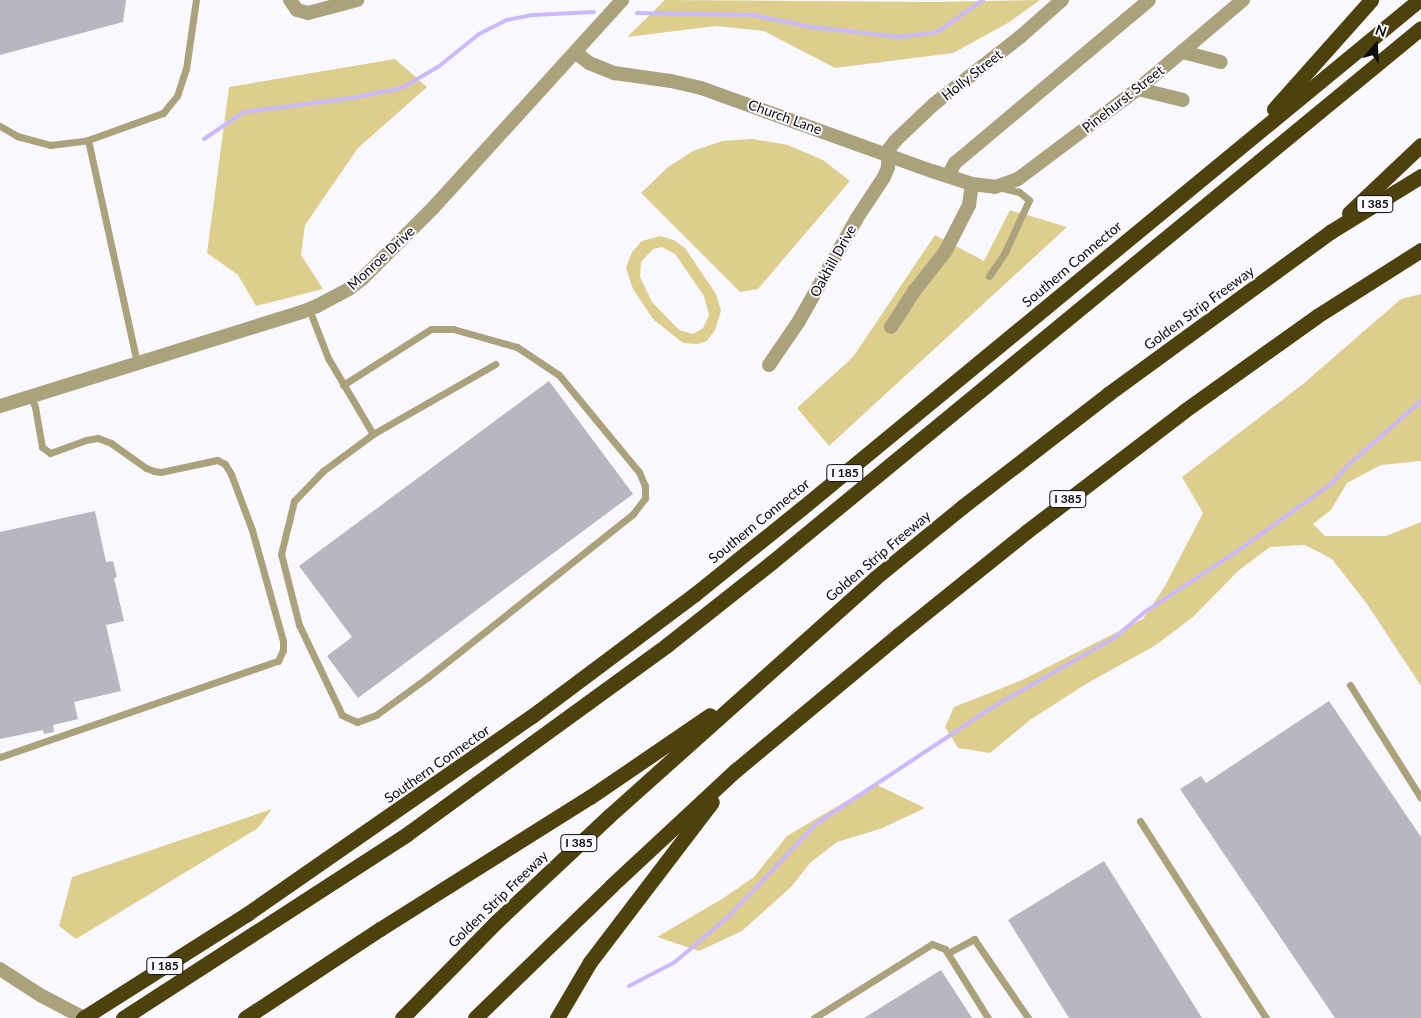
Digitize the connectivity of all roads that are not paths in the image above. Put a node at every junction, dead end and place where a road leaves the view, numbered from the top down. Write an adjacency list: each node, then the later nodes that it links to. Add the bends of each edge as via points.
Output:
1 (196, 0): 17 (lane, via 186,69 177,96 162,112)
2 (290, 0): 3 (street, via 297,10 308,13)
3 (357, 0)
4 (622, 0): 11 (street, Monroe Drive)
5 (1062, 0): 20 (street, Holly Street, via 934,104 896,140)
6 (1148, 0): 21 (street, via 955,163)
7 (1243, 0): 12 (street, Pinehurst Street)
8 (1371, 0): 18 (highway)
9 (1419, 0): 18 (highway, Southern Connector / I 185)
10 (1421, 28): 46 (highway, I 185, via 674,639 407,834)
11 (575, 52): 20 (street, Church Lane, via 589,63 614,73 701,88); 28 (street, Monroe Drive, via 376,267 349,289)
12 (1183, 52): 13 (street); 14 (street, Pinehurst Street)
13 (1221, 62)
14 (1138, 89): 15 (street); 24 (street, Pinehurst Street, via 1018,179)
15 (1183, 100)
16 (0, 126): 17 (lane, via 17,136 50,145)
17 (88, 140): 30 (lane)
18 (1244, 144): 45 (highway, Southern Connector / I 185, bridge, via 695,594 532,716 247,914)
19 (1421, 145): 25 (highway)
20 (888, 154): 21 (street, Church Lane); 32 (street, Oakhill Drive, via 884,178 857,218 799,321)
21 (948, 176): 23 (street, Church Lane)
22 (1421, 176): 25 (highway, Golden Strip Freeway / I 385)
23 (972, 184): 24 (street, Church Lane); 29 (street, via 969,205 945,252)
24 (995, 187): 27 (lane, via 1020,192 1030,200 1006,252)
25 (1330, 232): 37 (highway, Golden Strip Freeway / I 385, via 1108,394 962,507 875,578)
26 (1420, 252): 40 (highway, I 385, via 1302,326 1130,451 1018,538)
27 (989, 276)
28 (309, 309): 30 (street, Monroe Drive); 33 (lane, via 328,358)
29 (891, 327)
30 (137, 362): 34 (street, Monroe Drive)
31 (495, 364): 36 (lane)
32 (769, 365)
33 (344, 384): 36 (lane); 36 (lane, via 431,329 453,329 517,347 559,375 639,472 645,486 645,498 634,514 428,677 376,714 357,722 342,714 299,625 281,554 294,501 323,471)
34 (31, 395): 35 (street, Monroe Drive); 39 (lane, via 42,448 50,452 98,438 154,471 217,460 225,464 252,530 283,650 278,660)
35 (0, 406)
36 (373, 434)
37 (764, 677): 47 (highway, via 590,797); 48 (highway, Golden Strip Freeway / I 385, via 552,868)
38 (1350, 685): 41 (lane)
39 (0, 757)
40 (736, 770): 49 (highway, I 385); 50 (highway, via 590,962)
41 (1421, 798)
42 (1140, 821): 54 (lane)
43 (948, 953): 51 (lane, via 932,944); 52 (lane); 53 (lane, via 974,939)
44 (0, 969): 45 (street)
45 (84, 1018)
46 (123, 1018)
47 (246, 1018)
48 (402, 1018)
49 (475, 1018)
50 (557, 1018)
51 (814, 1018)
52 (988, 1018)
53 (1028, 1018)
54 (1266, 1018)

